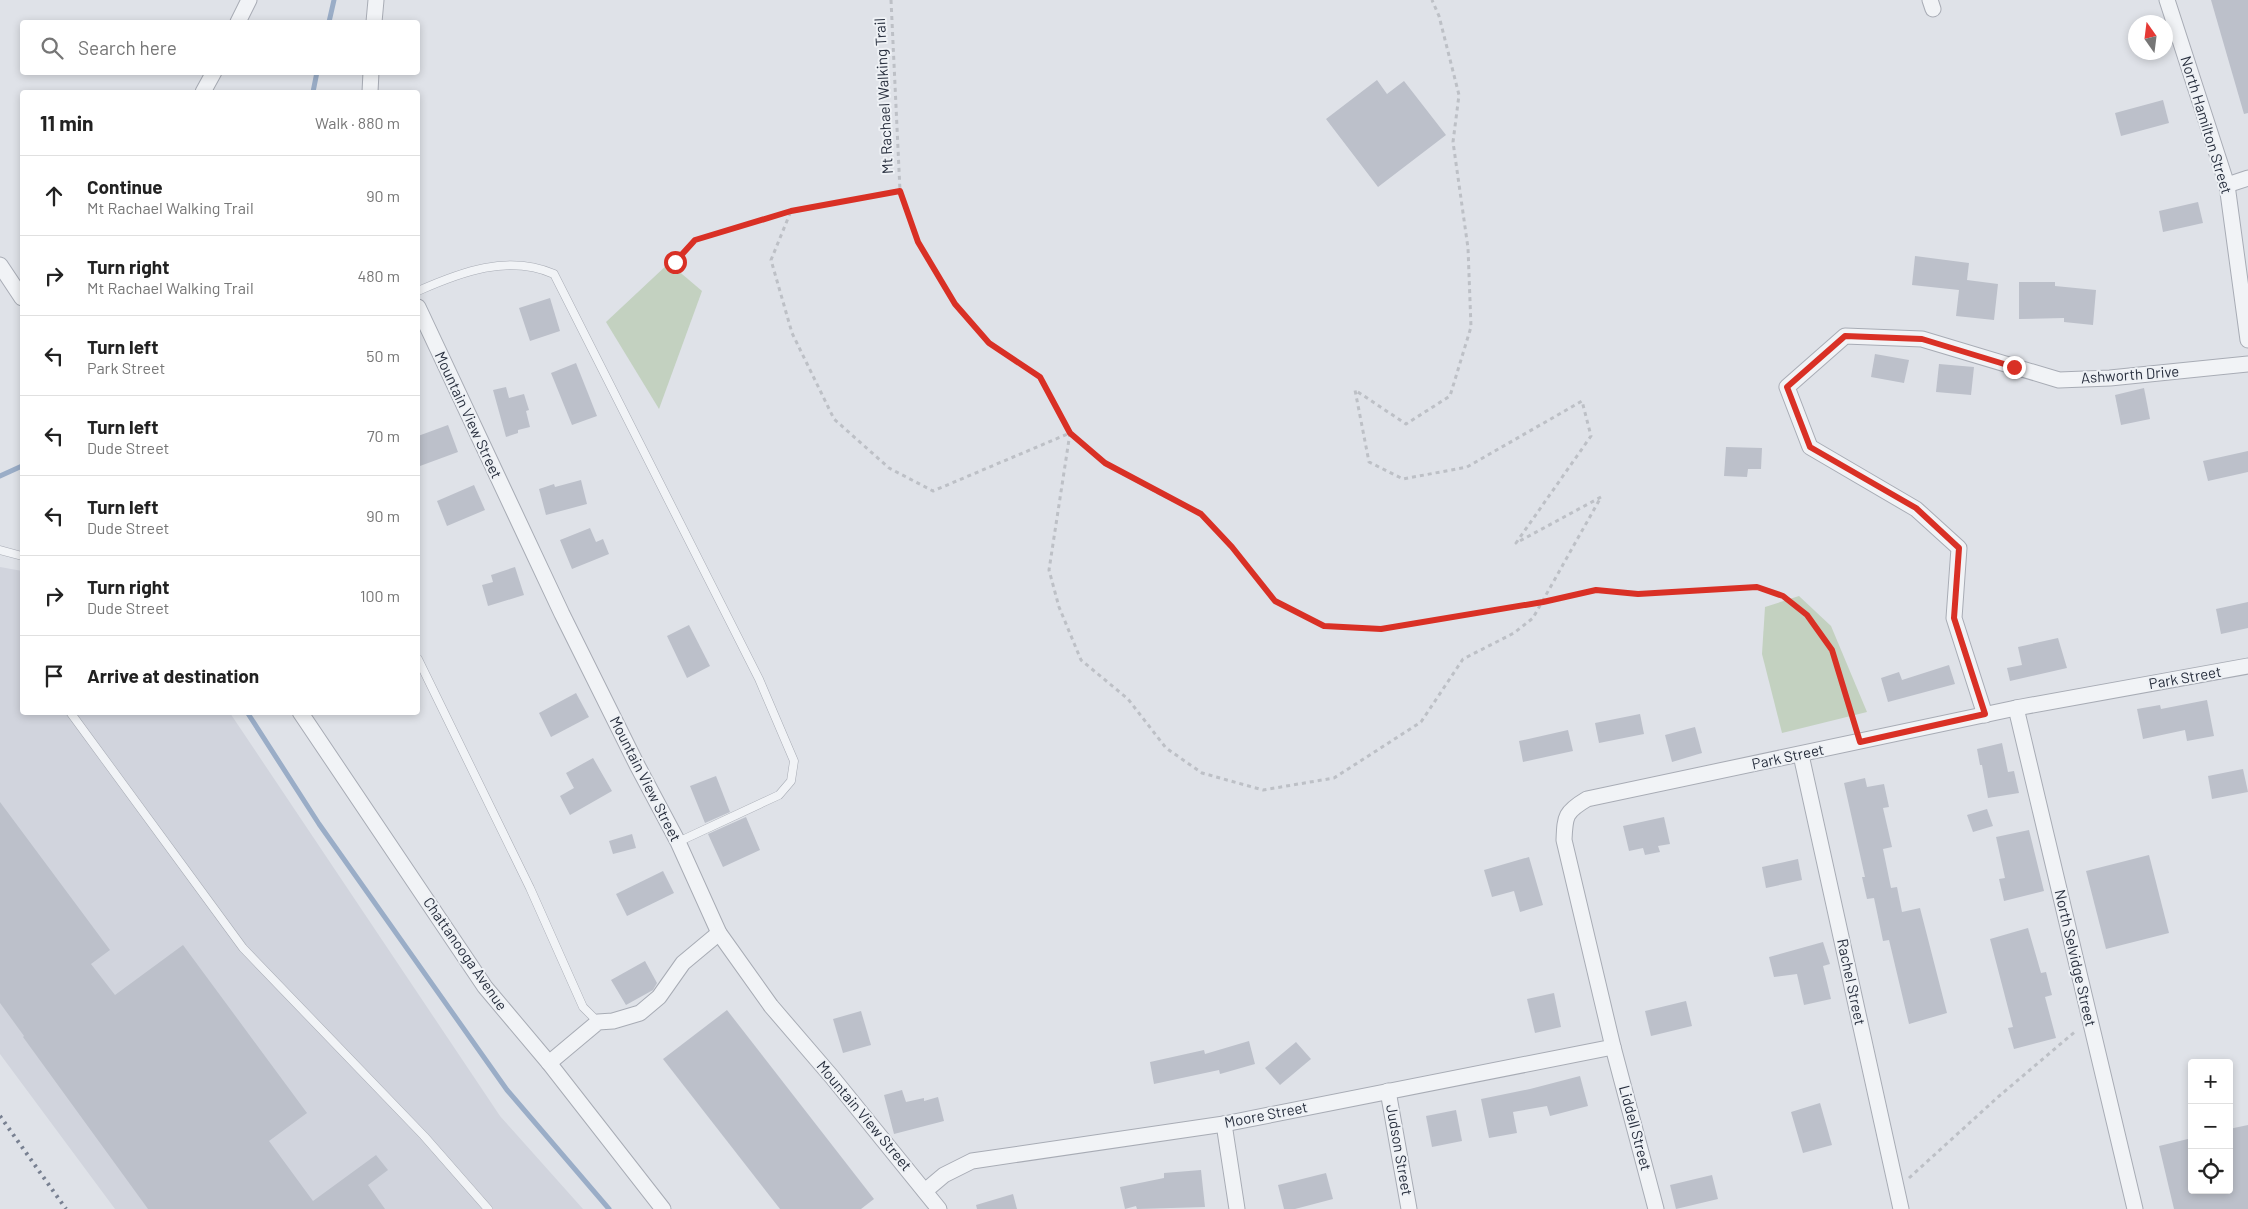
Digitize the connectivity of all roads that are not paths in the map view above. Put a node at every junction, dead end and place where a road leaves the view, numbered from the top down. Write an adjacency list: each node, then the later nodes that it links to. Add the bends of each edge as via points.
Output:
1 (249, 0): 4 (street)
2 (376, 0): 5 (street)
3 (2167, 0): 11 (street, North Hamilton Street)
4 (239, 20)
5 (374, 20)
6 (212, 75): 8 (street)
7 (371, 75): 9 (street)
8 (204, 90)
9 (370, 90)
10 (2248, 178): 11 (street)
11 (2227, 185): 16 (street, North Hamilton Street)
12 (0, 265): 14 (street)
13 (420, 290): 27 (lane, via 450,276 504,264 537,266 554,274 759,679 794,760 791,781 779,795)
14 (20, 295)
15 (420, 311): 27 (street, Mountain View Street, via 562,614 636,765)
16 (2248, 340)
17 (2248, 364): 23 (street, Ashworth Drive, via 2059,380 1922,339 1845,336 1787,387 1810,447 1916,508 1959,548 1954,618)
18 (0, 550): 19 (lane)
19 (20, 555)
20 (420, 663): 29 (lane, via 530,888 583,1007)
21 (2248, 666): 22 (street, Park Street)
22 (2016, 708): 23 (street, Park Street); 42 (street, North Selvidge Street)
23 (1985, 714): 26 (street, Park Street)
24 (72, 715): 35 (lane, via 243,948 424,1136)
25 (302, 715): 31 (street, Chattanooga Avenue, via 485,987)
26 (1801, 755): 30 (street, Park Street, via 1586,799 1574,806 1564,819 1564,840); 41 (street, Rachel Street)
27 (678, 842): 28 (street, Mountain View Street)
28 (719, 933): 29 (street, via 683,963 659,997 640,1013); 34 (street, Mountain View Street, via 771,1006)
29 (598, 1022): 31 (street)
30 (1613, 1048): 32 (street, Moore Street); 40 (street, Liddell Street)
31 (549, 1063): 36 (street, Chattanooga Avenue)
32 (1388, 1091): 33 (street, Moore Street); 39 (street, Judson Street)
33 (1224, 1124): 34 (street, Moore Street, via 972,1161 944,1175); 38 (street)
34 (925, 1191): 37 (street, Mountain View Street)
35 (488, 1209)
36 (663, 1209)
37 (939, 1209)
38 (1237, 1209)
39 (1409, 1209)
40 (1656, 1209)
41 (1901, 1209)
42 (2135, 1209)

